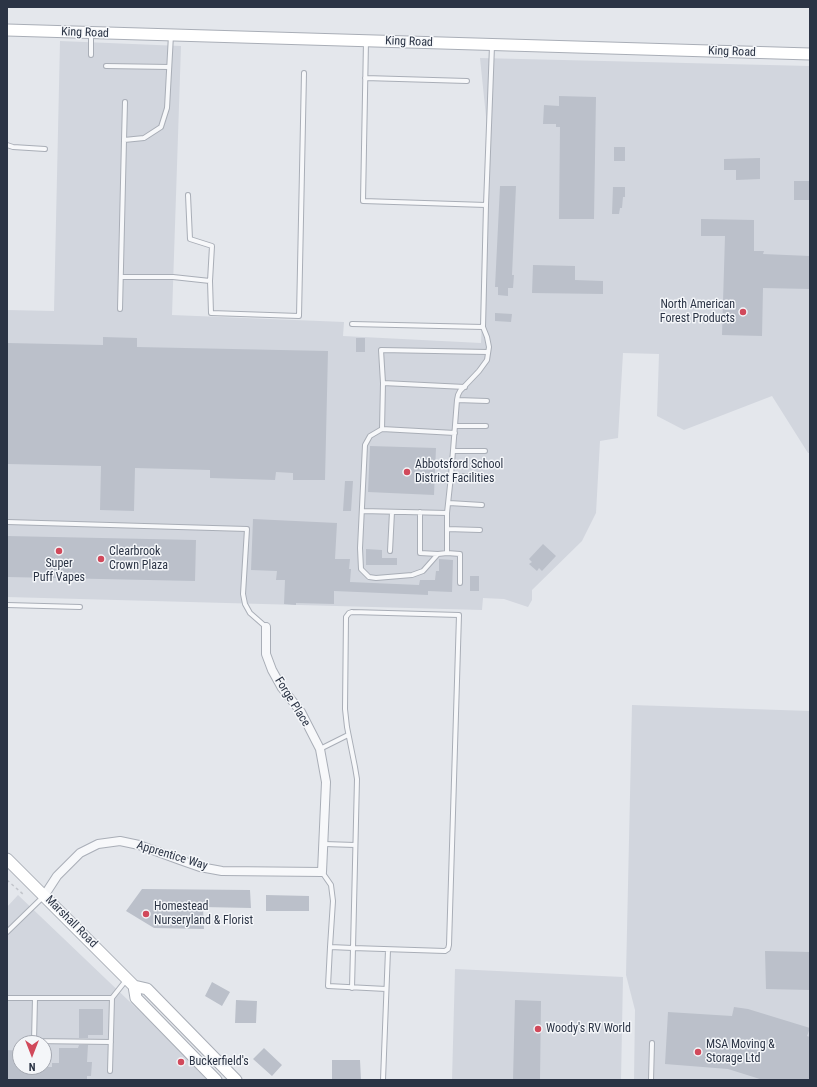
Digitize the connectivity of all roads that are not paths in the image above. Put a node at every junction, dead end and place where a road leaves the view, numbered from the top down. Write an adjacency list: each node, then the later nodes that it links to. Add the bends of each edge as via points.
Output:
1 (7, 30): 2 (street, King Road)
2 (91, 33): 3 (street, King Road); 7 (lane)
3 (171, 35): 4 (street, King Road); 9 (lane)
4 (366, 40): 5 (street, King Road); 11 (lane)
5 (492, 44): 6 (street, King Road); 18 (lane)
6 (810, 54)
7 (92, 55)
8 (106, 66): 9 (lane)
9 (169, 67): 14 (lane, via 167,108 161,127 144,138)
10 (304, 73): 20 (lane, via 300,316 211,313)
11 (365, 78): 12 (lane); 18 (lane, via 363,201)
12 (468, 81)
13 (125, 102): 14 (lane)
14 (124, 140): 19 (lane)
15 (7, 145): 16 (lane)
16 (45, 149)
17 (188, 196): 20 (lane, via 190,239 212,246)
18 (486, 205): 23 (lane)
19 (120, 277): 20 (lane, via 173,277); 21 (lane)
20 (210, 281)
21 (120, 309)
22 (352, 324): 23 (lane)
23 (483, 327): 24 (lane)
24 (488, 352): 25 (lane, via 381,350); 26 (lane, via 487,360)
25 (383, 383): 26 (lane); 31 (lane)
26 (465, 387): 27 (lane, via 460,391)
27 (457, 400): 28 (lane); 29 (lane)
28 (487, 402)
29 (456, 426): 30 (lane); 32 (lane)
30 (486, 426)
31 (382, 429): 32 (lane); 39 (lane, via 370,436 365,445)
32 (455, 433): 33 (lane)
33 (453, 451): 34 (lane); 35 (lane)
34 (485, 452)
35 (451, 476): 36 (lane); 37 (lane)
36 (483, 477)
37 (449, 503): 38 (lane); 42 (lane)
38 (482, 505)
39 (362, 511): 40 (lane); 47 (lane, via 361,569 369,577 412,575 423,571)
40 (392, 512): 41 (lane); 46 (lane)
41 (420, 512): 42 (lane); 47 (lane, via 420,553)
42 (447, 513): 44 (lane)
43 (7, 522): 52 (lane, via 246,529 245,604 250,613)
44 (447, 529): 45 (lane); 48 (lane)
45 (480, 530)
46 (390, 550)
47 (438, 554): 48 (lane)
48 (447, 554): 49 (lane, via 460,554)
49 (460, 583)
50 (7, 605): 51 (lane)
51 (80, 606)
52 (266, 627): 54 (street, Forge Place, via 266,654 272,670 301,712)
53 (348, 735): 54 (lane); 56 (lane, via 357,779); 63 (lane, via 345,709 346,617 349,613 459,615 449,945 445,951)
54 (320, 748): 55 (street, Forge Place, via 326,782)
55 (323, 844): 56 (lane); 58 (street, Forge Place)
56 (355, 845): 62 (lane)
57 (7, 859): 59 (street, Marshall Road)
58 (322, 872): 59 (street, Apprentice Way, via 222,871 200,867 139,845 120,841 98,844 80,852 57,876); 61 (lane, via 331,885 333,901)
59 (44, 896): 60 (lane); 64 (street, Marshall Road)
60 (7, 932)
61 (330, 947): 62 (lane); 65 (lane, via 328,986)
62 (353, 948): 63 (lane); 65 (lane)
63 (388, 950): 66 (lane)
64 (130, 982): 69 (lane); 72 (street, Marshall Road, via 136,998); 76 (street, Marshall Road, via 147,989)
65 (352, 988): 66 (lane)
66 (386, 989): 77 (lane)
67 (7, 998): 68 (lane)
68 (35, 998): 69 (lane); 70 (lane, via 34,1041)
69 (112, 998): 70 (lane)
70 (111, 1042): 73 (lane)
71 (652, 1043): 78 (lane)
72 (185, 1049): 74 (street, Marshall Road); 75 (street, via 192,1045)
73 (110, 1072)
74 (216, 1080)
75 (231, 1080)
76 (236, 1080)
77 (383, 1080)
78 (651, 1080)

